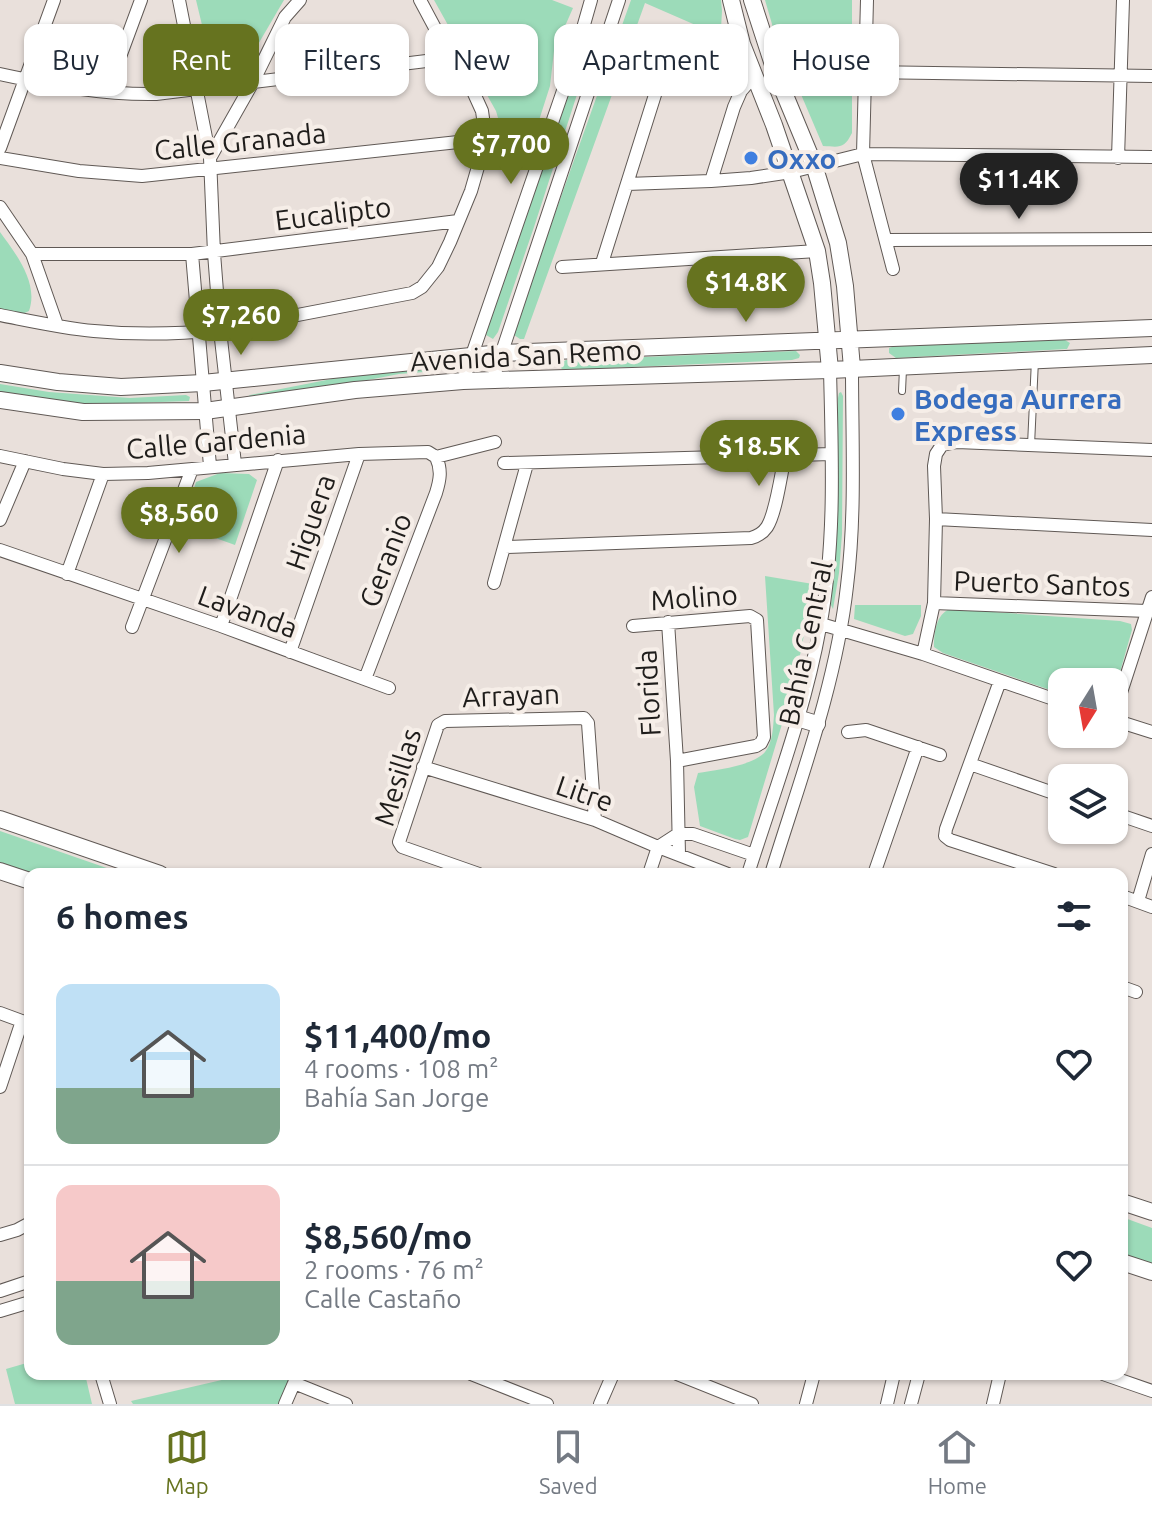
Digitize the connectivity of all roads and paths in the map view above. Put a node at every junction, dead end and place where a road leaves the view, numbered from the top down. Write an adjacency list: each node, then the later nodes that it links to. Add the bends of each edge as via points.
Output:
1 (54, 0): 12 (street)
2 (141, 0): 19 (street)
3 (179, 0): 13 (street)
4 (300, 0): 22 (street, via 285,17)
5 (420, 0): 14 (street)
6 (591, 0): 15 (street)
7 (619, 0): 16 (street)
8 (731, 0): 17 (street, Bahía Central)
9 (752, 0): 45 (street, Bahía Central)
10 (867, 0): 18 (street)
11 (1123, 0): 26 (street)
12 (45, 24)
13 (184, 24)
14 (433, 24)
15 (584, 24)
16 (611, 24)
17 (737, 24)
18 (867, 24)
19 (127, 38)
20 (748, 60): 25 (street, Bahía Central)
21 (425, 61): 29 (street)
22 (259, 70)
23 (899, 73): 26 (street)
24 (0, 74): 28 (street)
25 (754, 76): 46 (street, Bahía Central); 47 (street, via 734,107)
26 (1120, 76): 27 (street); 43 (street)
27 (1152, 76)
28 (24, 79)
29 (259, 81)
30 (24, 82): 39 (street)
31 (199, 96): 44 (street)
32 (246, 96): 44 (street)
33 (475, 96): 38 (street)
34 (561, 96): 69 (street)
35 (587, 96): 68 (street)
36 (655, 96): 48 (street)
37 (865, 96): 40 (street)
38 (486, 139): 44 (street, Calle Granada); 50 (street)
39 (0, 148)
40 (863, 154): 43 (street); 45 (street); 52 (street)
41 (1152, 157): 43 (street)
42 (0, 158): 44 (street, Calle Granada, via 142,176)
43 (1118, 158)
44 (210, 164): 54 (street)
45 (814, 165): 46 (street); 66 (street, Bahía Central, via 838,243)
46 (791, 172): 47 (street); 53 (street, Bahía Central)
47 (711, 181): 48 (street)
48 (627, 184): 57 (street)
49 (0, 207): 55 (street)
50 (458, 221): 54 (street, Eucalipto); 63 (street, via 438,267 412,293)
51 (1152, 239): 52 (street)
52 (887, 240): 59 (street)
53 (817, 251): 57 (street); 67 (street, Bahía Central)
54 (214, 253): 56 (street, Eucalipto); 63 (street)
55 (32, 254): 56 (street, Eucalipto); 61 (street)
56 (192, 254): 65 (street)
57 (602, 263): 58 (street)
58 (562, 267)
59 (893, 269)
60 (0, 315): 61 (street)
61 (57, 325): 65 (street, via 93,331)
62 (1152, 328): 64 (street, Avenida San Remo)
63 (220, 330): 65 (street); 78 (street)
64 (1093, 331): 66 (street, Avenida San Remo); 71 (street)
65 (198, 332): 80 (street)
66 (851, 340): 67 (street, Avenida San Remo); 74 (street, Bahía Central)
67 (827, 341): 68 (street, Avenida San Remo); 75 (street, Bahía Central)
68 (501, 353): 69 (street, Avenida San Remo); 77 (street)
69 (471, 355): 78 (street, Avenida San Remo); 79 (street)
70 (1152, 355): 71 (street, Avenida San Remo)
71 (1096, 358): 72 (street, Avenida San Remo)
72 (1035, 360): 73 (street, Avenida San Remo); 86 (lane)
73 (903, 365): 74 (street, Avenida San Remo); 81 (lane)
74 (852, 368): 75 (street, Avenida San Remo); 117 (street, Bahía Central, via 854,511)
75 (830, 370): 77 (street, Avenida San Remo); 89 (street, Bahía Central)
76 (0, 373): 80 (street, Avenida San Remo, via 121,387)
77 (493, 379): 79 (street, Avenida San Remo)
78 (226, 381): 80 (street, Avenida San Remo); 83 (street)
79 (463, 381): 83 (street, Avenida San Remo)
80 (203, 383): 84 (street)
81 (902, 391)
82 (0, 400): 84 (street, Avenida San Remo, via 83,412)
83 (229, 408): 84 (street, Avenida San Remo); 96 (street)
84 (205, 411): 98 (street)
85 (495, 442): 92 (street)
86 (1031, 445): 87 (street); 101 (street, via 942,445 934,466)
87 (1152, 450)
88 (359, 454): 92 (street, Calle Gardenia, via 428,452); 93 (street, Calle Gardenia); 118 (street, Higuera)
89 (831, 454): 91 (street); 113 (street, Bahía Central)
90 (0, 456): 94 (street, Calle Gardenia)
91 (785, 456): 97 (street); 104 (street, via 768,526 759,536)
92 (436, 457): 121 (street, Geranio, via 436,493)
93 (278, 460): 96 (street, Calle Gardenia); 114 (street)
94 (25, 461): 100 (street, Calle Gardenia); 102 (street)
95 (504, 463): 97 (street)
96 (235, 464): 98 (street, Calle Gardenia)
97 (527, 464): 104 (street)
98 (210, 466): 99 (street, Calle Gardenia)
99 (192, 469): 100 (street, Calle Gardenia); 109 (street)
100 (103, 474): 106 (street)
101 (936, 519): 103 (street); 110 (street)
102 (0, 520)
103 (1152, 530)
104 (505, 547): 107 (street)
105 (0, 550): 106 (street, Lavanda)
106 (67, 574): 109 (street, Lavanda)
107 (494, 583)
108 (1152, 597): 111 (street)
109 (143, 600): 114 (street, Lavanda); 116 (street)
110 (934, 603): 111 (street, Puerto Santos); 119 (street)
111 (1147, 611): 120 (street)
112 (668, 622): 115 (street, Molino); 133 (street, Florida); 133 (street, Molino, via 750,616 757,620 761,743)
113 (821, 624): 117 (street); 125 (street, Bahía Central)
114 (221, 626): 118 (street, Lavanda)
115 (633, 626)
116 (132, 627)
117 (840, 630): 119 (street); 128 (street, Bahía Central)
118 (290, 652): 121 (street, Lavanda)
119 (923, 654): 122 (street)
120 (1128, 672)
121 (365, 679): 123 (street, Lavanda)
122 (1000, 681): 124 (street); 134 (street)
123 (389, 688)
124 (1048, 697)
125 (797, 718): 128 (street); 145 (street, Bahía Central)
126 (441, 723): 135 (street, Mesillas); 139 (street, Arrayan, via 584,718)
127 (1128, 723): 130 (street)
128 (817, 724): 151 (street, Bahía Central)
129 (848, 732): 131 (street, via 866,730)
130 (1152, 732)
131 (918, 747): 132 (street); 152 (street)
132 (940, 755)
133 (677, 761): 141 (street, Florida)
134 (970, 764): 136 (street); 153 (street, via 945,836)
135 (423, 767): 139 (street, Litre); 147 (street, Mesillas, via 399,842)
136 (1048, 791)
137 (1128, 818): 140 (street)
138 (0, 819): 146 (street)
139 (595, 820): 142 (street, Litre)
140 (1152, 826)
141 (678, 834): 142 (street); 143 (street, Florida); 145 (street)
142 (658, 847): 143 (street, Litre); 148 (street)
143 (679, 854): 149 (street, Litre)
144 (1152, 854): 157 (street)
145 (754, 855): 150 (street, Bahía Central)
146 (143, 868)
147 (462, 868)
148 (651, 868)
149 (713, 868)
150 (750, 868)
151 (773, 868)
152 (876, 868)
153 (1036, 868)
154 (0, 871): 155 (street)
155 (24, 879)
156 (1128, 898): 157 (street)
157 (1138, 901): 158 (street)
158 (1152, 907)
159 (1128, 989): 160 (street)
160 (1136, 992)
161 (0, 1013): 162 (street)
162 (24, 1022)
163 (24, 1028): 164 (street)
164 (0, 1087)
165 (1128, 1204): 166 (street)
166 (1152, 1212)
167 (24, 1226): 168 (street)
168 (0, 1235)
169 (1128, 1264): 170 (street)
170 (1152, 1272)
171 (24, 1283): 172 (street)
172 (0, 1291)
173 (24, 1304): 174 (street)
174 (0, 1311)
175 (103, 1380): 187 (street)
176 (295, 1380): 188 (street)
177 (300, 1380): 189 (street)
178 (486, 1380): 190 (street)
179 (610, 1380): 191 (street)
180 (692, 1380): 192 (street)
181 (812, 1380): 193 (street)
182 (893, 1380): 194 (street)
183 (917, 1380): 195 (street)
184 (999, 1380): 196 (street)
185 (1120, 1380): 186 (street)
186 (1152, 1391)
187 (110, 1404)
188 (285, 1404)
189 (346, 1404)
190 (547, 1404)
191 (600, 1404)
192 (752, 1404)
193 (806, 1404)
194 (887, 1404)
195 (911, 1404)
196 (993, 1404)

